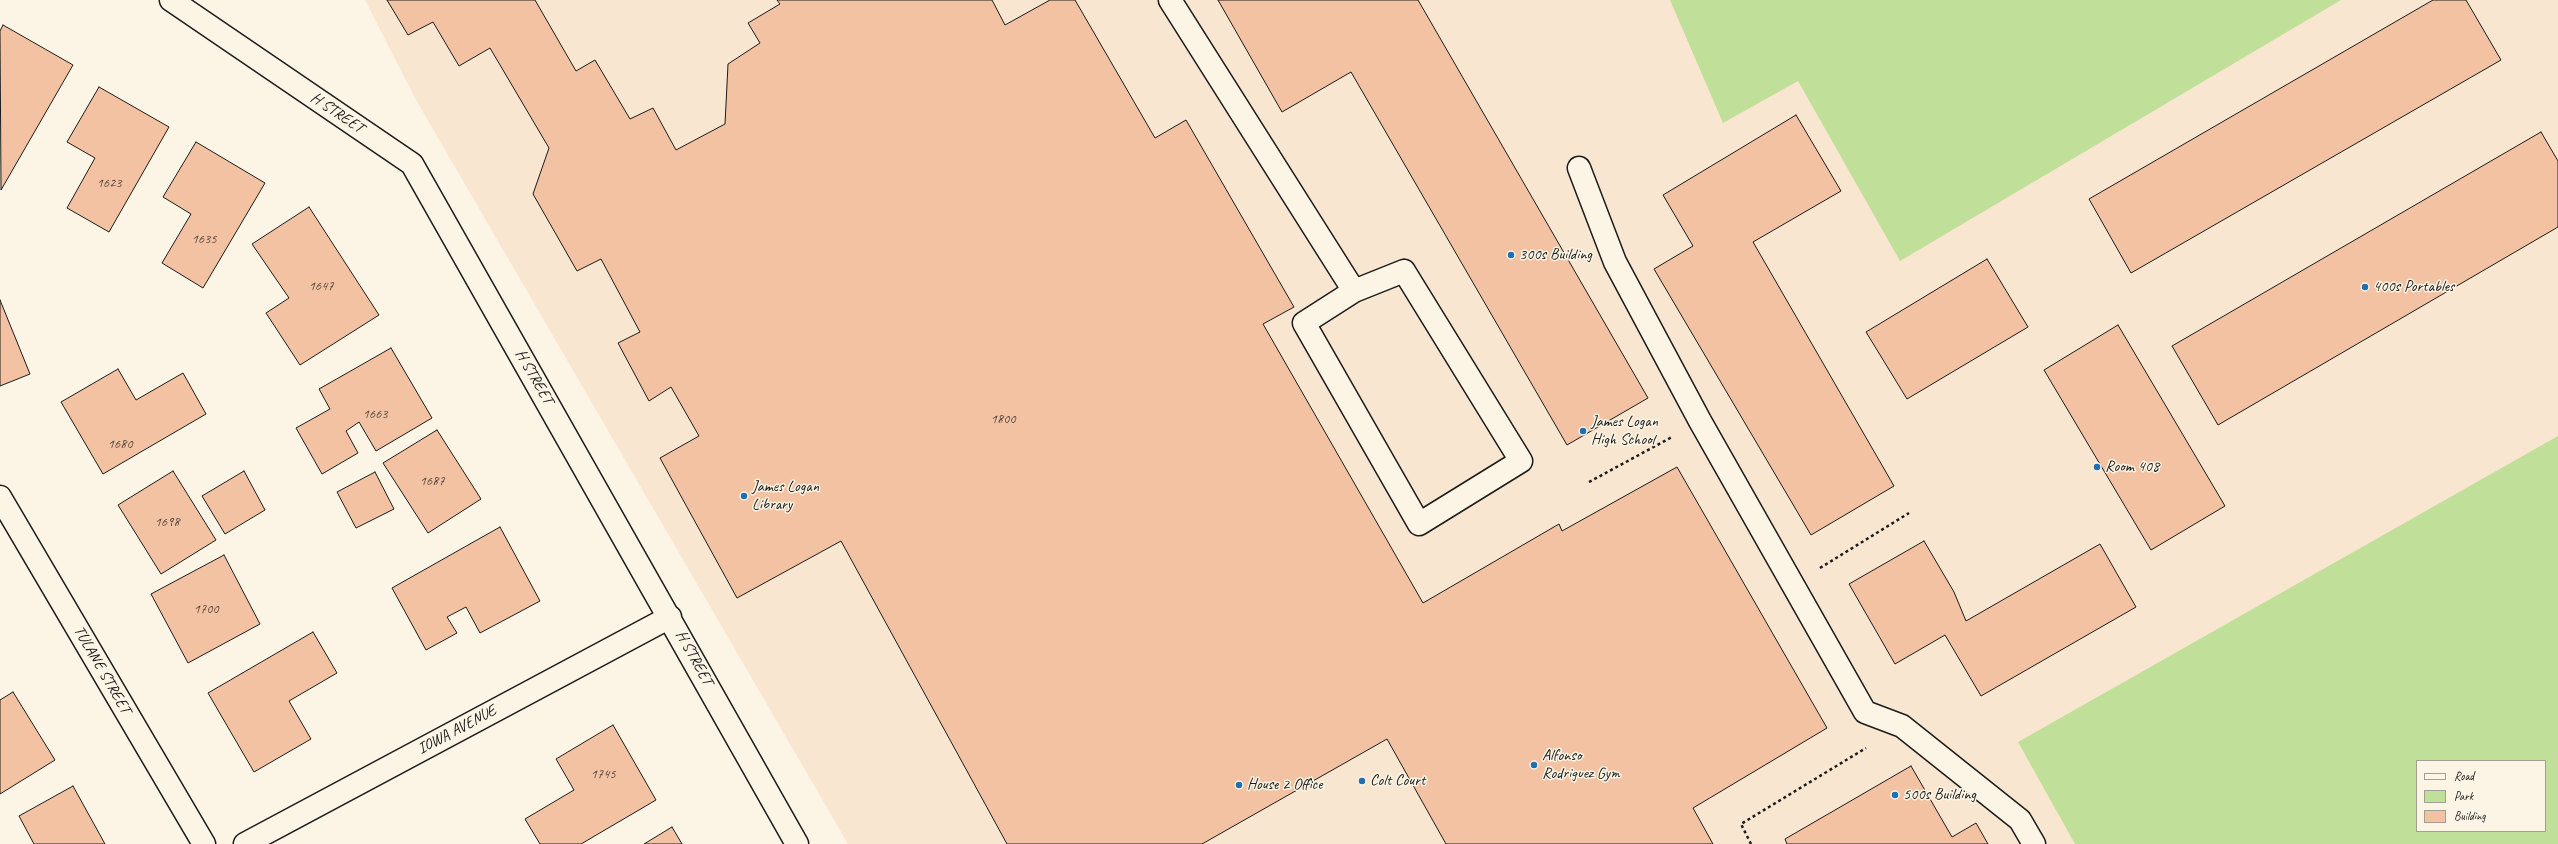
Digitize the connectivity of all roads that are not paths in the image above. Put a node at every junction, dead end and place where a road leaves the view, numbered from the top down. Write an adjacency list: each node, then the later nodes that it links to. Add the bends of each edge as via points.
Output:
1 (171, 0): 6 (street, H STREET, via 412,164)
2 (1170, 0): 4 (street)
3 (1580, 168): 10 (street, via 1615,262 1700,421 1865,712 1902,726 2020,820)
4 (1354, 291): 4 (street, via 1304,323 1419,524 1521,461 1404,272)
5 (0, 497): 7 (street, TULANE STREET)
6 (670, 616): 8 (street, IOWA AVENUE); 9 (street, H STREET)
7 (204, 844)
8 (245, 844)
9 (797, 844)
10 (2034, 844)

